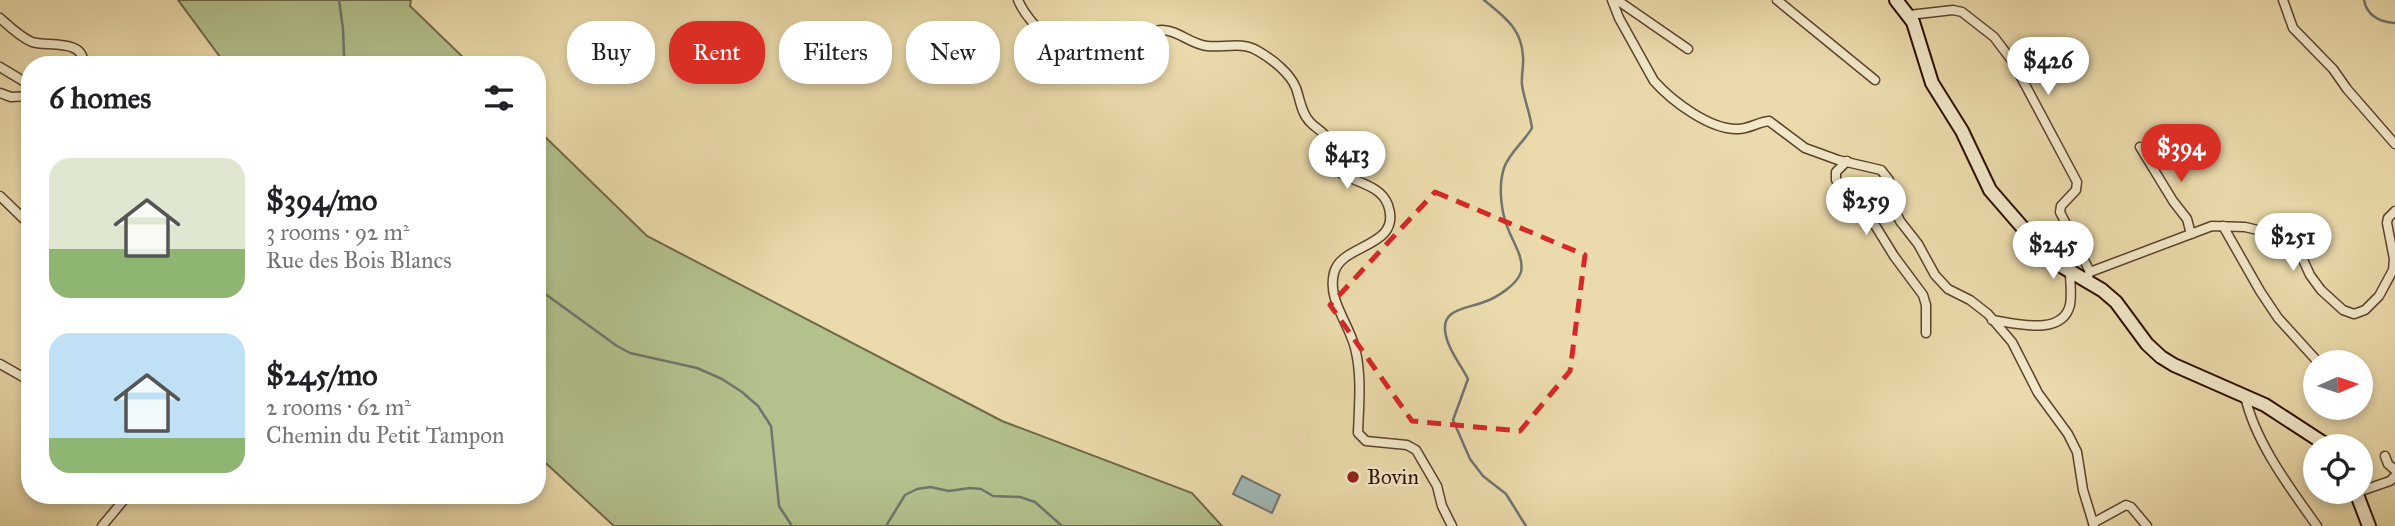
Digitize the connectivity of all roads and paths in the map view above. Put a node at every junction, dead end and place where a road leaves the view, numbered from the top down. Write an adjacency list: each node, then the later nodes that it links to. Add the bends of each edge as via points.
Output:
1 (1018, 0): 40 (street, via 1047,36 1061,41 1129,40 1166,30 1206,46 1241,45 1257,50 1290,77 1310,123 1329,142 1334,167 1383,196 1390,215 1384,234 1343,258 1333,276 1335,299 1355,347 1357,433 1366,441 1408,445 1416,450 1437,486)
2 (1614, 0): 8 (street); 17 (street, via 1654,81 1705,120 1736,130 1769,121 1805,148)
3 (1777, 0): 12 (street)
4 (1896, 0): 6 (street)
5 (2283, 0): 15 (street, via 2293,29)
6 (1909, 15): 23 (street, via 1933,83 1990,190 2042,250); 24 (street, via 1962,12 1994,37 2013,62 2077,182 2060,212)
7 (0, 18): 9 (street, via 34,43 72,48)
8 (1688, 49)
9 (82, 56)
10 (0, 67): 11 (street)
11 (21, 80)
12 (1875, 80)
13 (0, 93): 14 (street)
14 (21, 96)
15 (2395, 144)
16 (2140, 147): 22 (street, via 2187,219)
17 (1847, 161): 25 (street, via 1885,174 1900,221 1939,280); 26 (street, via 1836,172 1836,180 1865,209 1923,295)
18 (0, 197): 20 (street)
19 (2395, 211): 21 (street, via 2387,223 2394,258 2389,280 2365,310 2354,314 2321,290 2294,246 2255,229)
20 (21, 217)
21 (2223, 226): 22 (street); 27 (street, via 2278,318)
22 (2191, 234): 24 (street)
23 (2070, 272): 24 (street); 25 (street, via 2069,308 2059,321 2044,325)
24 (2088, 276): 30 (street, via 2161,356)
25 (1992, 320): 38 (street, via 2012,342 2038,393 2077,452)
26 (1926, 333)
27 (2307, 350)
28 (0, 364): 29 (street)
29 (21, 375)
30 (2245, 397): 31 (street); 42 (street, via 2255,428)
31 (2311, 434)
32 (2385, 456): 33 (street)
33 (2395, 470)
34 (2395, 476): 35 (street)
35 (2373, 487)
36 (120, 504): 39 (street)
37 (2362, 504): 43 (street)
38 (2093, 525): 41 (street, via 2126,505)
39 (102, 526)
40 (1452, 526)
41 (2147, 526)
42 (2317, 526)
43 (2369, 526)

